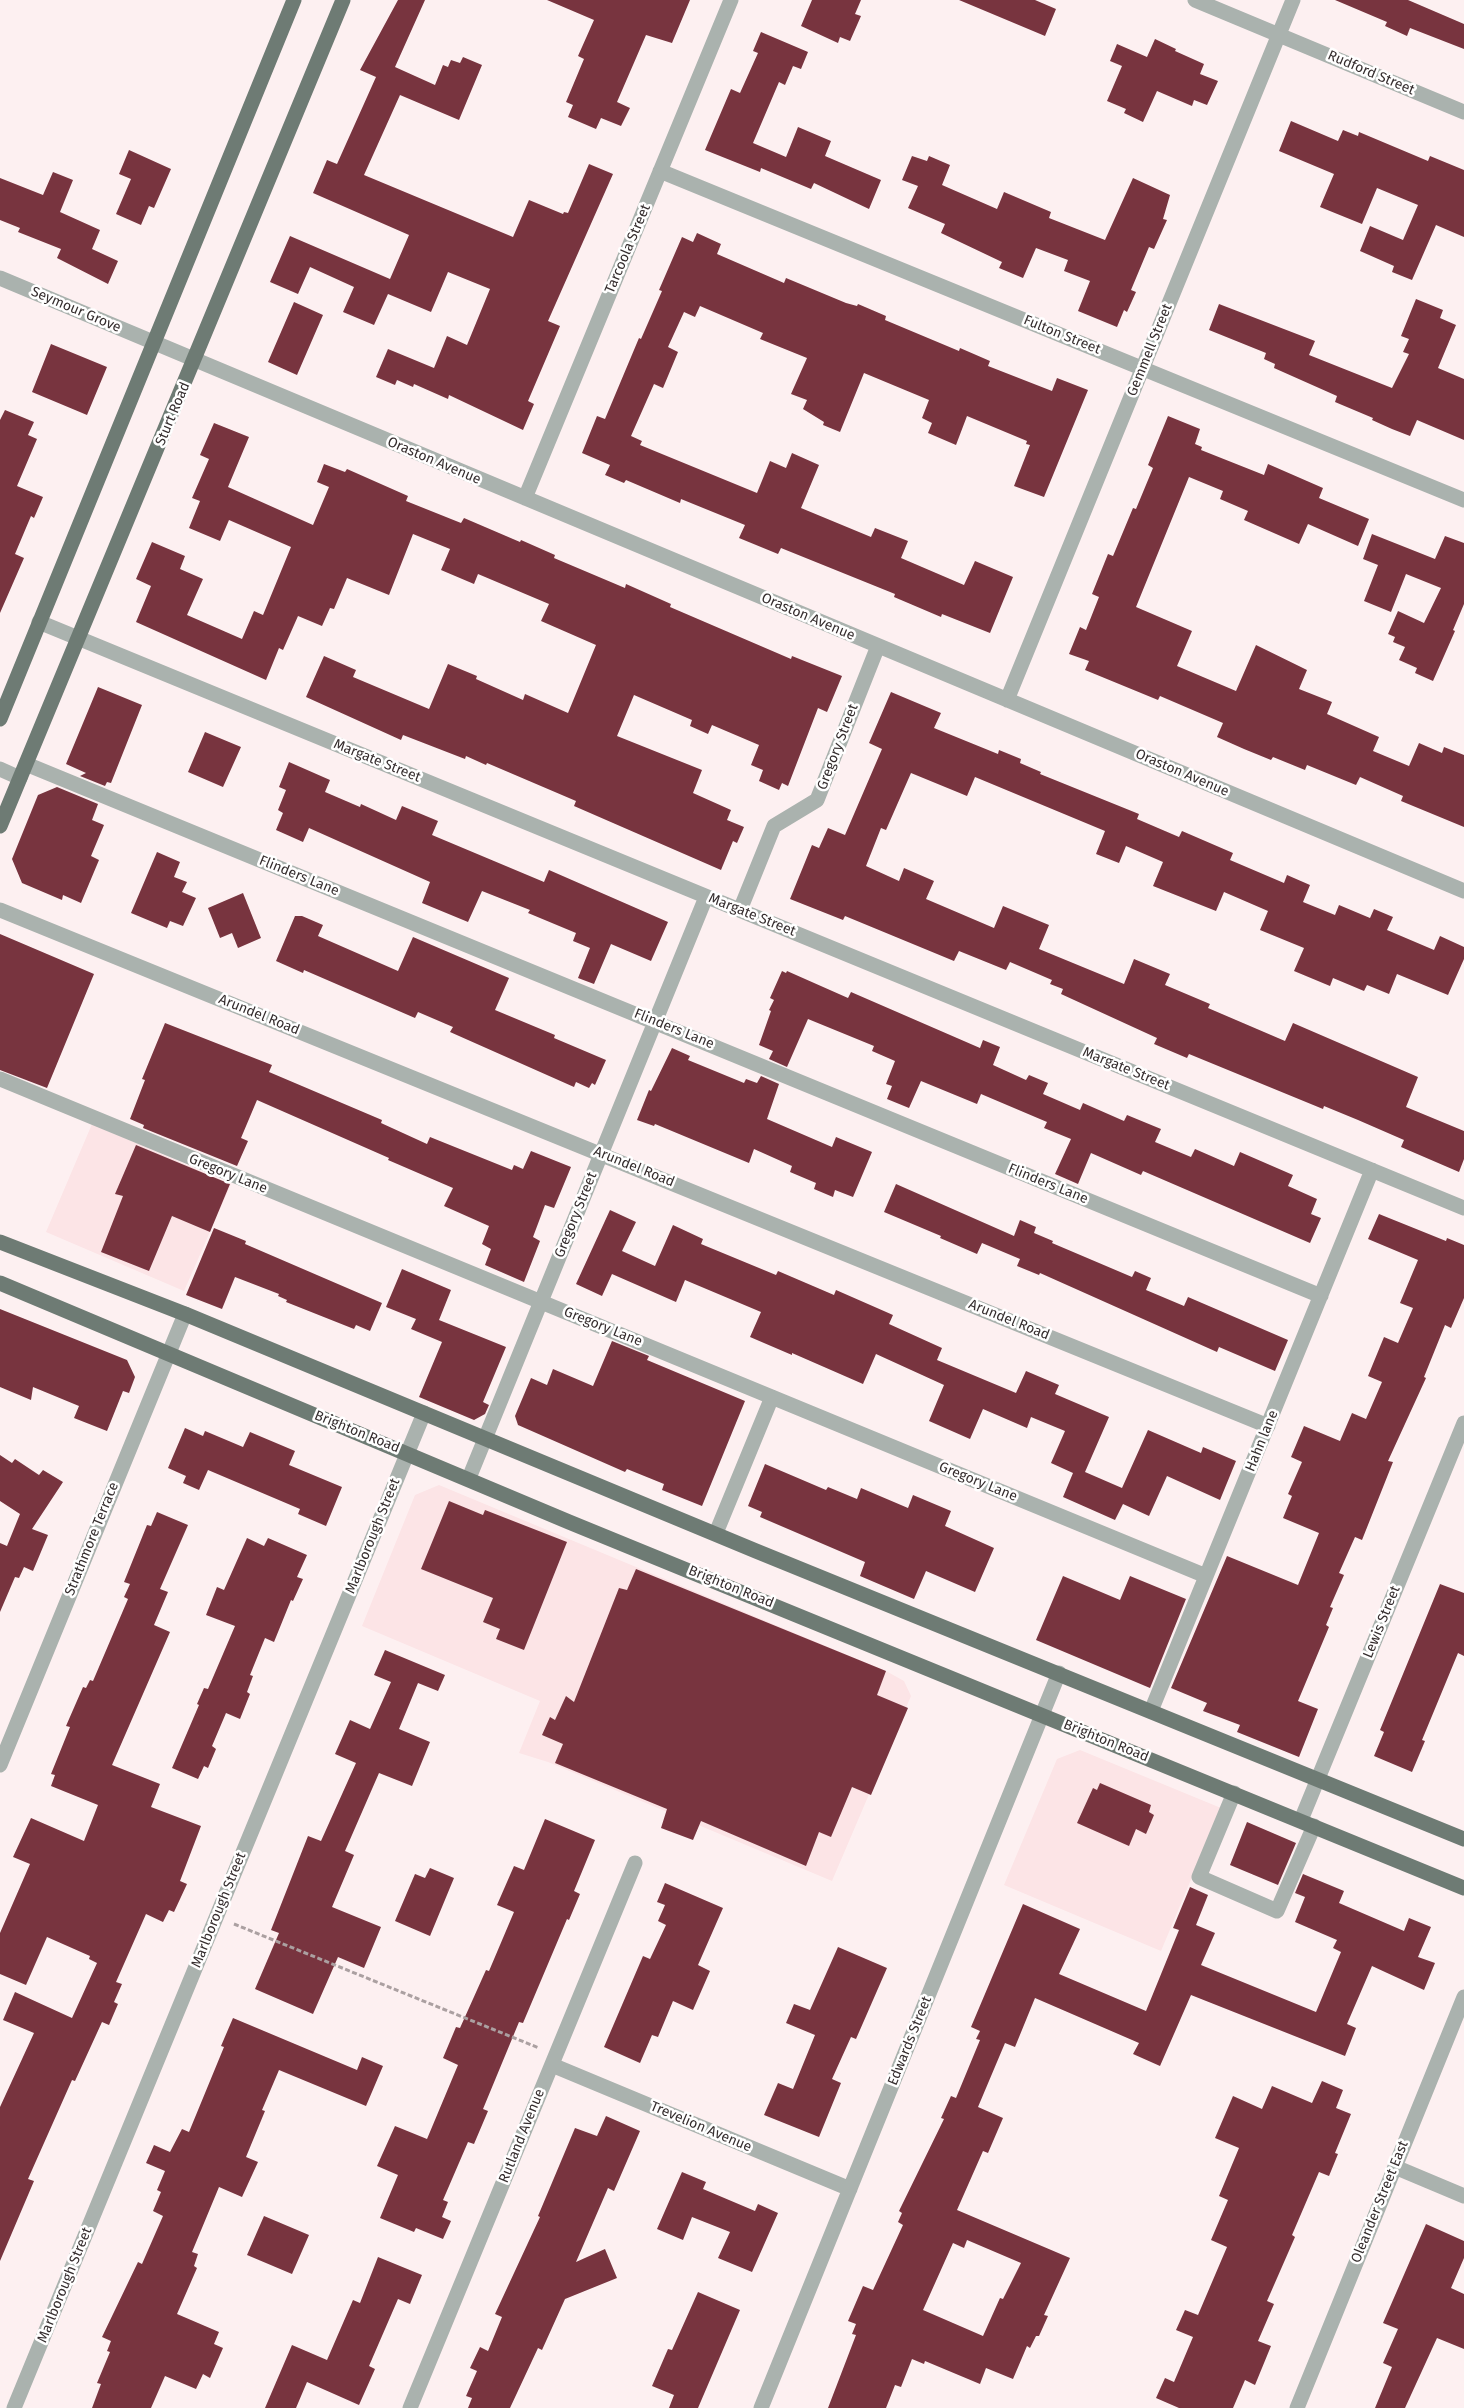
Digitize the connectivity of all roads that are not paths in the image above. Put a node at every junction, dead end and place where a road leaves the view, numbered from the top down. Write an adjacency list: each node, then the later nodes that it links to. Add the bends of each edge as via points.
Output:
1 (294, 0): 10 (main road)
2 (343, 0): 11 (main road, Sturt Road)
3 (732, 0): 8 (street, Tarcoola Street)
4 (1195, 0): 6 (street, Rudford Street)
5 (1293, 0): 6 (street, Gemmell Street)
6 (1279, 35): 7 (street, Rudford Street); 12 (street, Gemmell Street)
7 (1464, 112)
8 (660, 171): 12 (street, Fulton Street); 13 (street, Tarcoola Street)
9 (0, 278): 10 (street, Seymour Grove)
10 (152, 342): 11 (street, Oraston Avenue); 15 (main road)
11 (195, 360): 13 (street, Oraston Avenue); 16 (main road, Sturt Road)
12 (1142, 368): 14 (street, Fulton Street); 18 (street, Gemmell Street)
13 (525, 498): 17 (street, Oraston Avenue)
14 (1464, 500)
15 (39, 622): 16 (street, Margate Street); 19 (main road)
16 (78, 639): 21 (main road, Sturt Road); 24 (street, Margate Street)
17 (878, 646): 18 (street, Oraston Avenue); 26 (street, Gregory Street, via 817,800 774,826)
18 (1007, 700): 23 (street, Oraston Avenue)
19 (0, 719)
20 (0, 769): 21 (street, Flinders Lane)
21 (23, 771): 22 (main road, Sturt Road); 27 (street, Flinders Lane)
22 (0, 826)
23 (1464, 891)
24 (706, 897): 26 (street, Margate Street); 27 (street, Gregory Street)
25 (0, 910): 29 (street, Arundel Road)
26 (740, 910): 30 (street, Margate Street)
27 (656, 1022): 29 (street, Gregory Street); 34 (street, Flinders Lane)
28 (0, 1079): 35 (street, Gregory Lane)
29 (601, 1154): 35 (street, Gregory Street); 41 (street, Arundel Road)
30 (1372, 1170): 31 (street, Margate Street); 34 (street, Hahn lane)
31 (1464, 1208)
32 (0, 1242): 36 (main road)
33 (0, 1283): 37 (main road, Brighton Road)
34 (1321, 1296): 41 (street, Hahn lane)
35 (541, 1301): 38 (street, Gregory Lane); 42 (street, Gregory Street)
36 (185, 1314): 37 (street, Strathmore Terrace); 39 (main road)
37 (168, 1354): 43 (main road, Brighton Road); 50 (street, Strathmore Terrace)
38 (772, 1397): 45 (street); 46 (street, Gregory Lane)
39 (424, 1413): 42 (main road); 43 (street, Marlborough Street)
40 (1464, 1423): 51 (street, Lewis Street)
41 (1268, 1426): 46 (street, Hahn lane)
42 (485, 1438): 44 (street, Gregory Street); 45 (main road)
43 (407, 1452): 44 (main road, Brighton Road); 62 (street, Marlborough Street)
44 (469, 1478): 49 (main road, Brighton Road, via 569,1522)
45 (716, 1533): 47 (main road)
46 (1206, 1576): 48 (street, Hahn lane)
47 (1059, 1673): 48 (main road); 49 (street, Edwards Street)
48 (1151, 1711): 51 (main road)
49 (1043, 1715): 52 (main road, Brighton Road); 60 (street, Edwards Street)
50 (0, 1765)
51 (1318, 1779): 53 (street, Lewis Street); 54 (main road)
52 (1234, 1793): 53 (main road, Brighton Road); 53 (street, Lewis Street, via 1199,1877 1278,1910)
53 (1308, 1823): 56 (main road, Brighton Road)
54 (1464, 1839)
55 (634, 1864): 58 (street, Rutland Avenue)
56 (1464, 1888)
57 (1464, 1997): 59 (street, Oleander Street East)
58 (554, 2060): 60 (street, Trevelion Avenue); 63 (street, Rutland Avenue)
59 (1395, 2167): 61 (street); 65 (street, Oleander Street East)
60 (850, 2189): 64 (street, Edwards Street)
61 (1464, 2196)
62 (14, 2408)
63 (410, 2408)
64 (761, 2408)
65 (1297, 2408)

